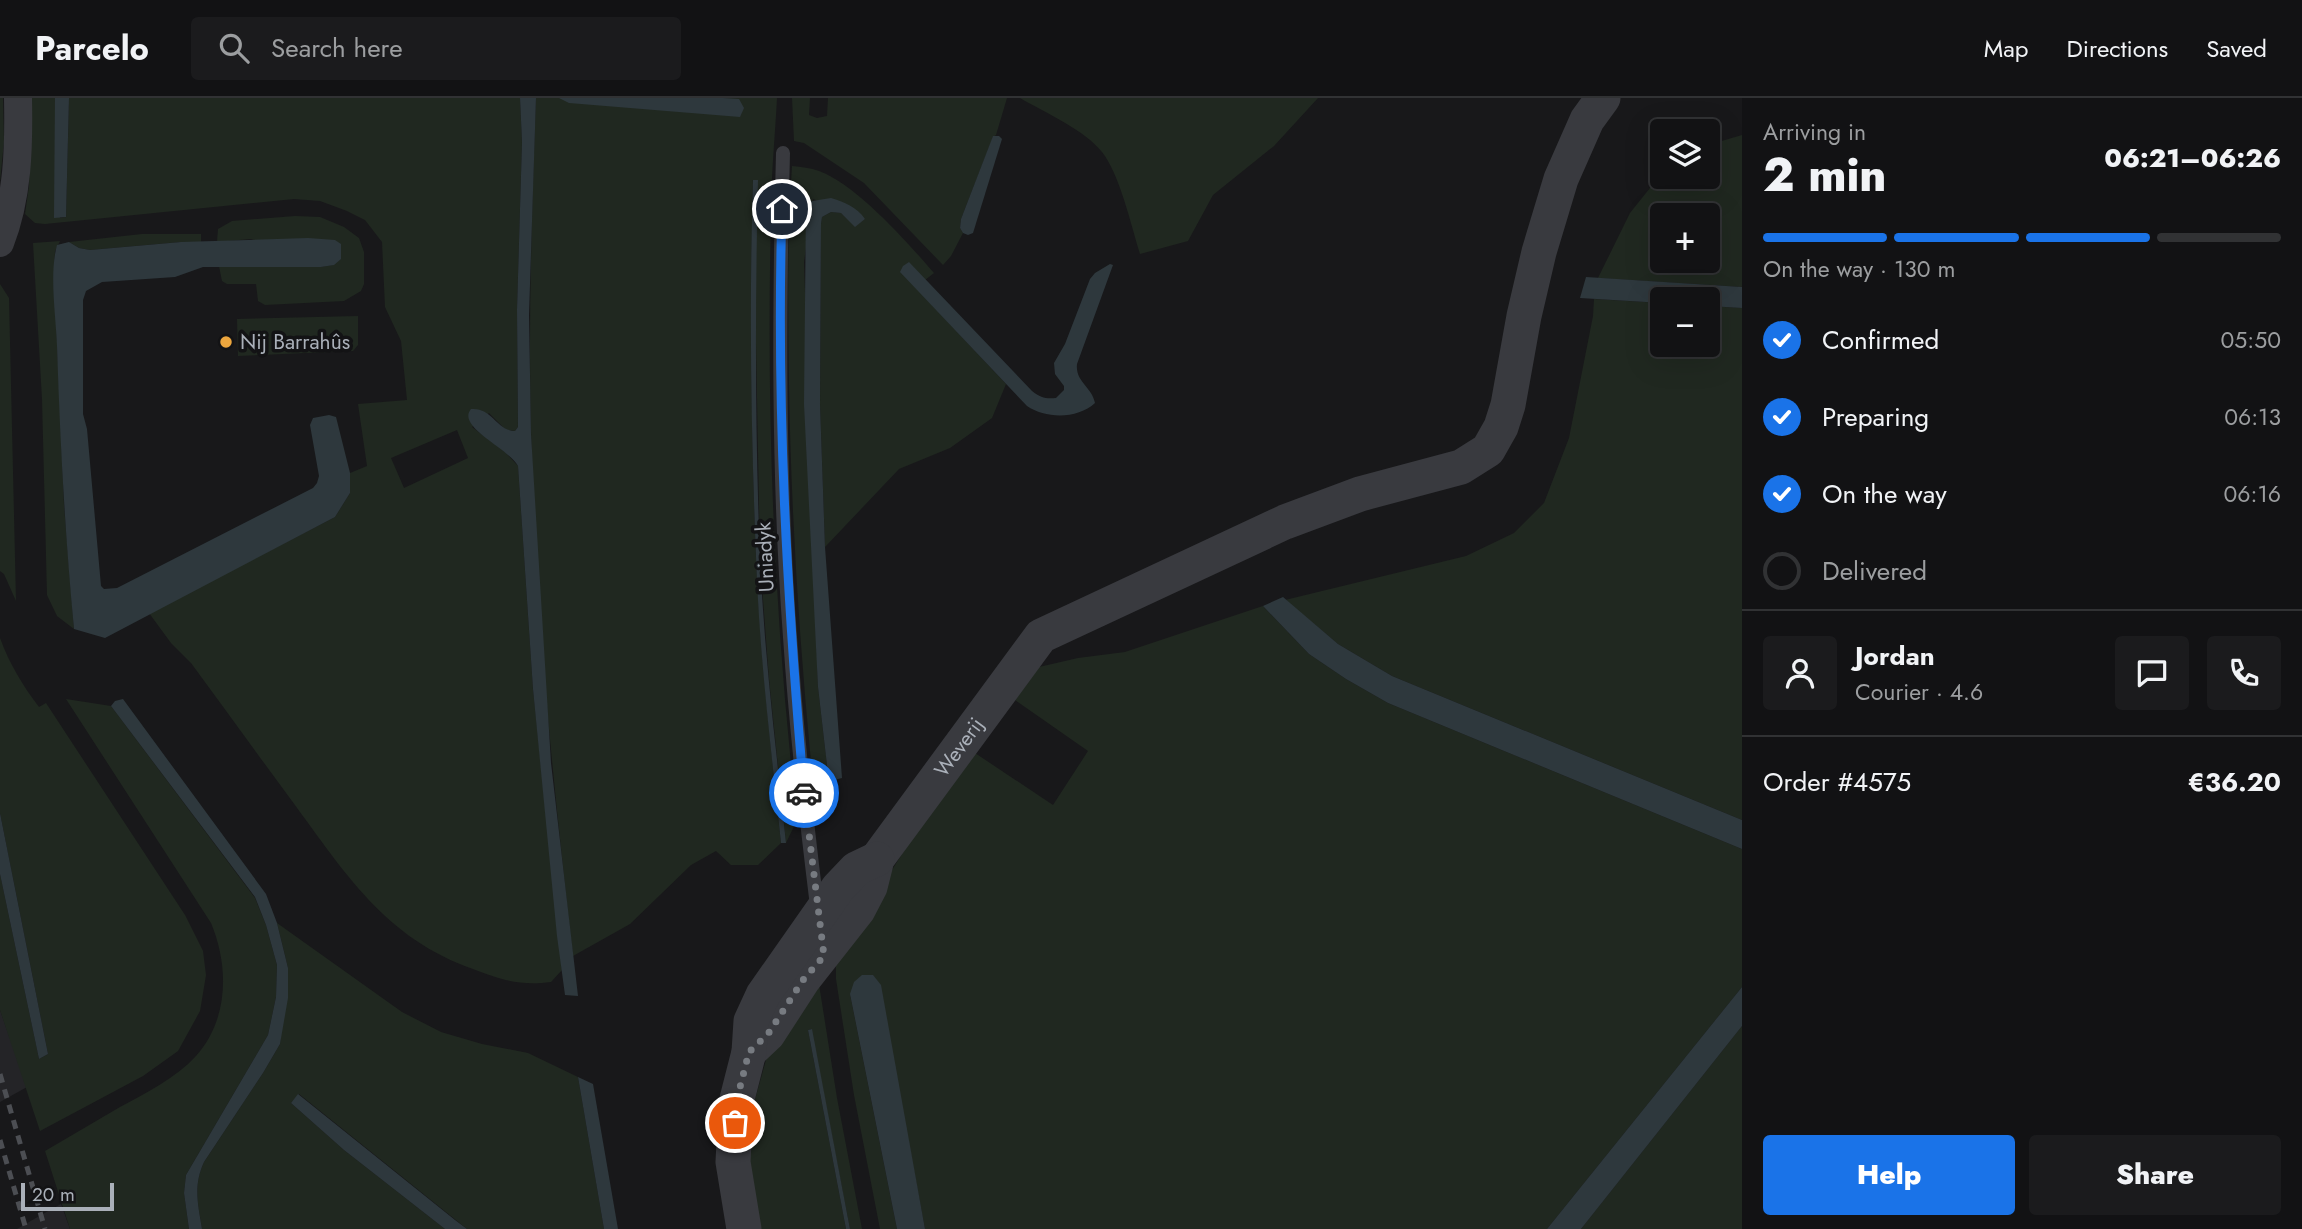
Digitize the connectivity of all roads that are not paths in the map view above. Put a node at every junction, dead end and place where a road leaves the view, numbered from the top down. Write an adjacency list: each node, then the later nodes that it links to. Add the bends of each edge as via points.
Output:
1 (18, 98): 4 (street, via 14,192)
2 (1603, 98): 5 (street, Weverij, via 1587,120 1561,179 1539,252 1508,405 1489,450 1461,467 1360,494 1286,522 1041,636)
3 (783, 153): 6 (lane, Uniadyk, via 779,335 783,517 794,689)
4 (0, 243)
5 (877, 859): 6 (street, Weverij, via 856,869); 7 (street, Weverij, via 858,910)
6 (818, 918): 7 (lane, Uniadyk); 8 (street, Weverij, via 763,995 751,1021)
7 (824, 956): 8 (street, Weverij, via 768,1034)
8 (749, 1052): 9 (street, Weverij, via 736,1103 733,1162)
9 (744, 1229)

